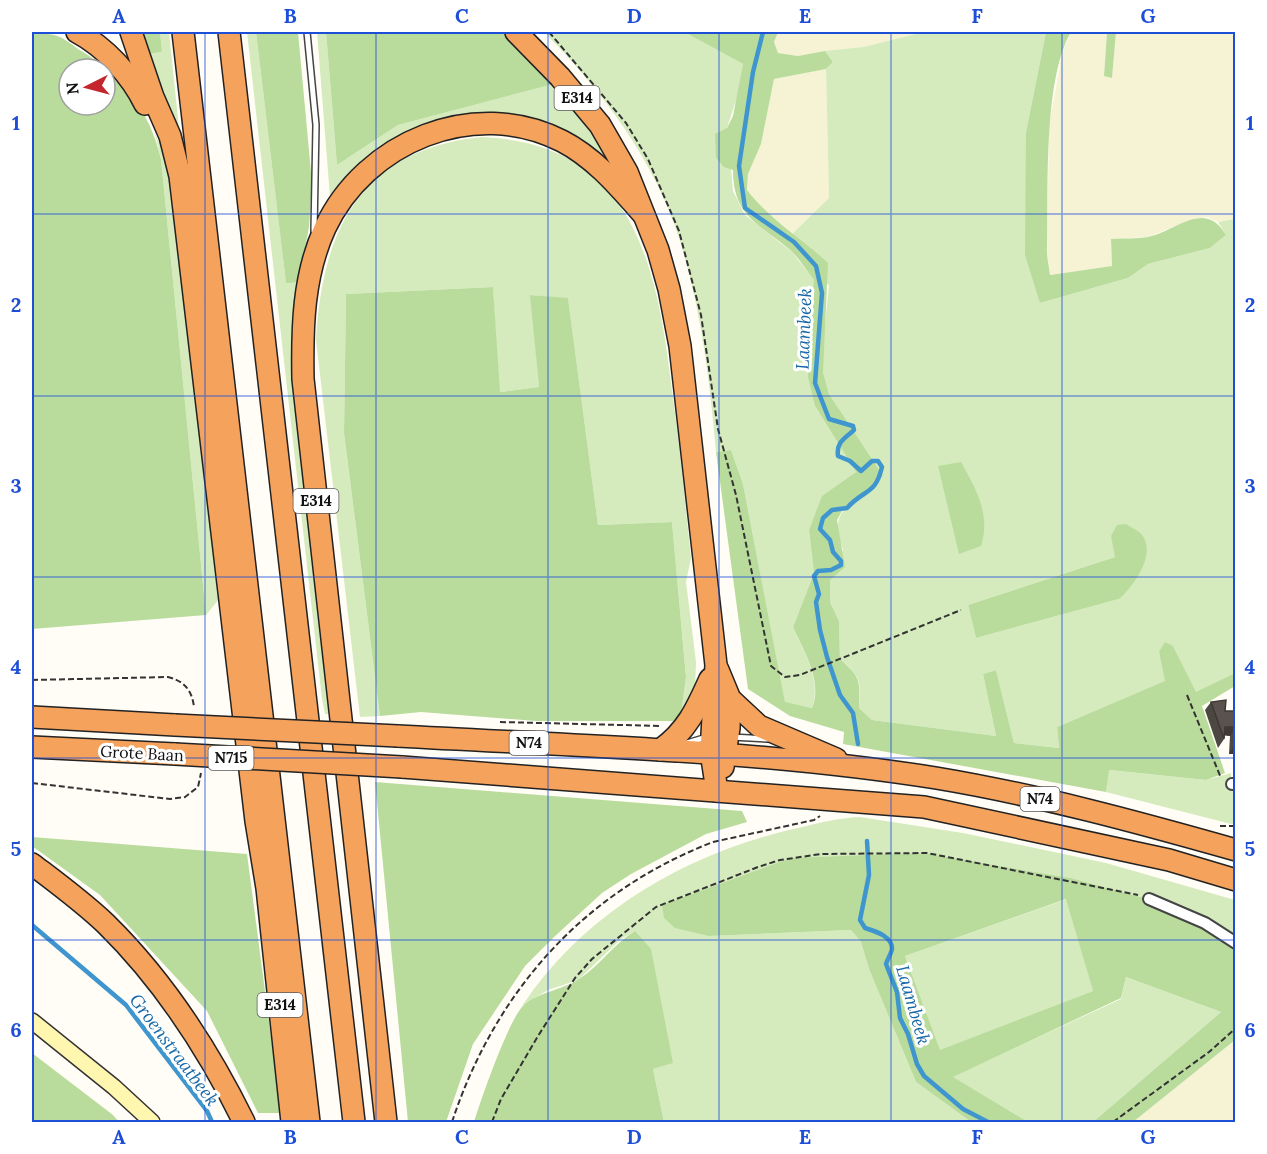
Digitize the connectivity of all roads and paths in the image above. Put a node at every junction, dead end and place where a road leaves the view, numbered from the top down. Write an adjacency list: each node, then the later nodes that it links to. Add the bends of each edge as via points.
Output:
1 (77, 32): 7 (highway, E314, via 118,66 142,98)
2 (130, 32): 7 (highway, E314, via 176,157)
3 (183, 32): 36 (highway, E314)
4 (229, 32): 37 (highway, E314)
5 (307, 32): 9 (lane, via 316,125 316,206)
6 (516, 32): 8 (highway, E314, via 600,125 627,172)
7 (182, 196): 35 (highway, E314)
8 (643, 214): 9 (highway, E314, via 592,161 562,141 521,128 465,125 432,132 400,146 357,178 338,202 324,230); 11 (highway, E314, via 666,279 680,346)
9 (310, 272): 38 (highway, E314, via 302,321 303,379)
10 (961, 610): 12 (path)
11 (716, 665): 14 (highway, E314); 18 (highway, E314); 20 (highway, E314, via 696,711 680,734)
12 (828, 665)
13 (1187, 695): 23 (path, via 1221,779)
14 (730, 699): 17 (highway, E314, via 759,726); 18 (highway, E314)
15 (32, 717): 16 (highway, Grote Baan / N715, bridge)
16 (285, 730): 20 (highway, N74, bridge)
17 (791, 741): 18 (lane, N74); 22 (highway, N74)
18 (719, 745): 20 (highway, N74); 22 (highway, N74); 24 (highway, E314)
19 (32, 747): 21 (highway, Grote Baan / N715, bridge)
20 (660, 750)
21 (288, 761): 24 (highway, N74, bridge)
22 (856, 767): 26 (highway, N74, via 937,778 1098,811)
23 (1234, 784)
24 (717, 791): 28 (highway, N74, via 924,807 1169,860)
25 (809, 813): 39 (path, via 821,814 814,820 713,842 681,856 617,892 575,926 537,966 502,1013 476,1058)
26 (1236, 850)
27 (32, 864): 34 (highway, via 105,923 156,981 190,1029)
28 (1236, 880)
29 (1149, 899): 30 (street, via 1205,923); 40 (path, via 948,856 821,854 774,861 656,907 611,942 575,978 506,1090)
30 (1236, 943)
31 (32, 1021): 33 (street)
32 (1236, 1028): 41 (path)
33 (152, 1122)
34 (244, 1122)
35 (292, 1122)
36 (309, 1122)
37 (354, 1122)
38 (386, 1122)
39 (452, 1122)
40 (492, 1122)
41 (1113, 1122)

